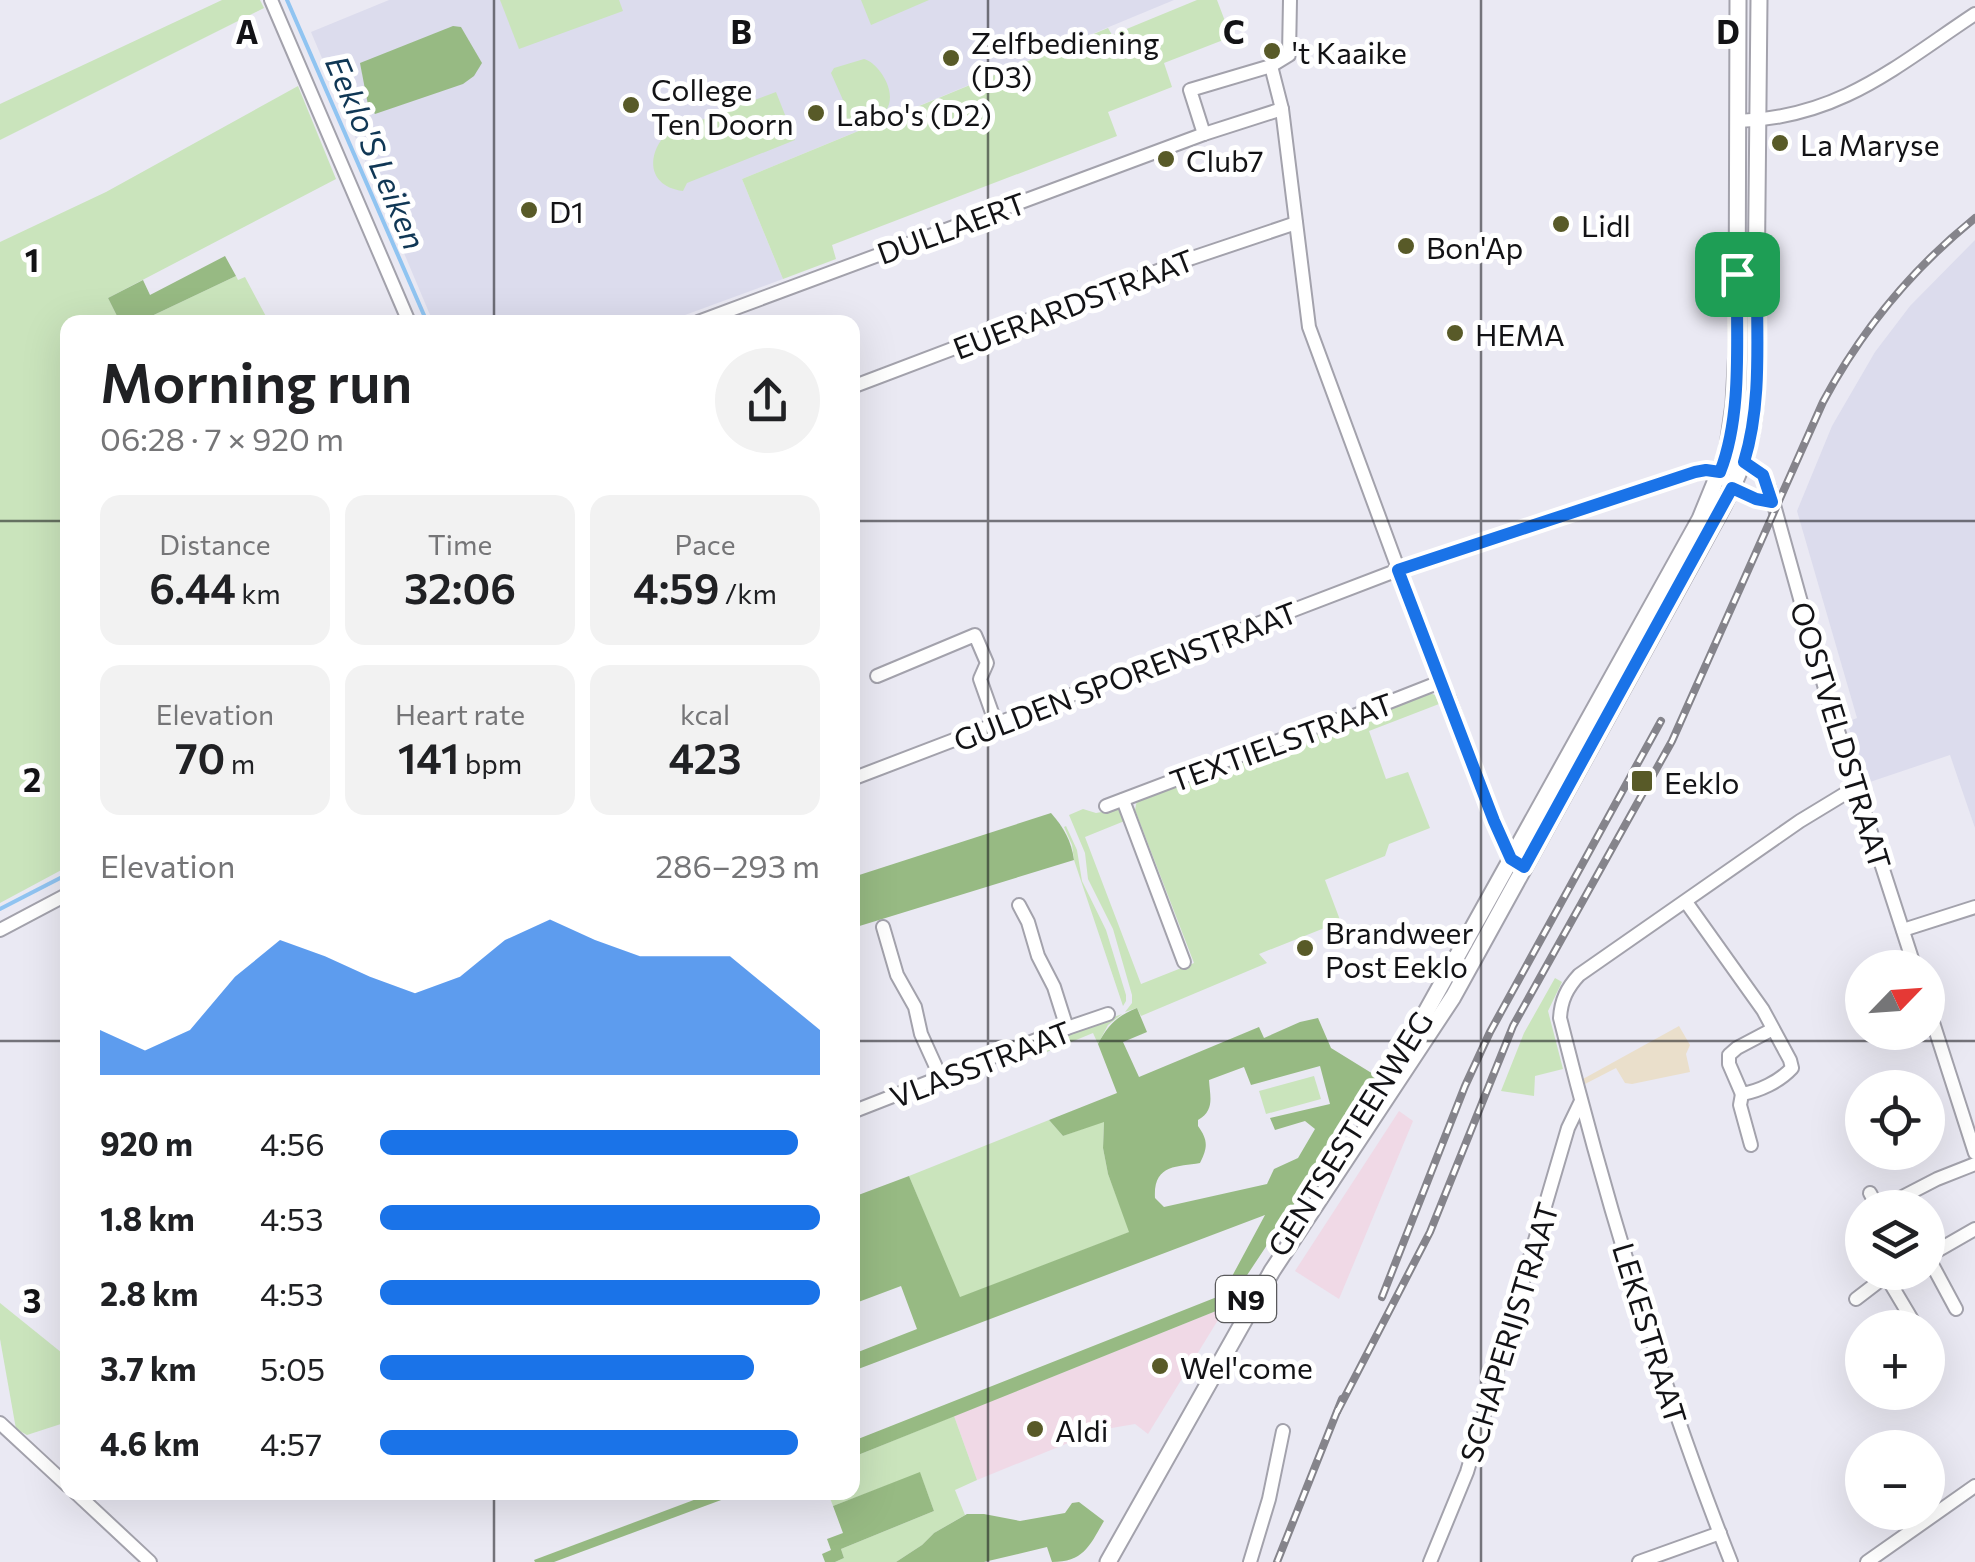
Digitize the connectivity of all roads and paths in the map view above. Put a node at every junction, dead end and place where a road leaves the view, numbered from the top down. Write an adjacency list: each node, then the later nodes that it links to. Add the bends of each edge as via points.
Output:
1 (271, 0): 14 (street)
2 (1290, 0): 6 (street, via 1289,55)
3 (1738, 0): 9 (main road, N9)
4 (1758, 0): 8 (main road, N9)
5 (1975, 14): 8 (street, via 1867,87 1791,116)
6 (1271, 66): 7 (street); 10 (street, via 1190,90)
7 (1282, 109): 10 (street, DULLAERT); 11 (street)
8 (1758, 120): 9 (street); 12 (main road, N9)
9 (1737, 121): 13 (main road, N9)
10 (1204, 134): 15 (street, DULLAERT)
11 (1296, 223): 16 (street, EUERARDSTRAAT); 21 (street, via 1309,327)
12 (1757, 268): 13 (street); 17 (main road, N9, via 1756,405)
13 (1737, 274): 18 (main road, N9, via 1734,404)
14 (406, 315)
15 (717, 315)
16 (860, 384)
17 (1744, 462): 18 (street); 19 (main road, N9); 20 (street, OOSTVELDSTRAAT, via 1763,475)
18 (1720, 472): 19 (street); 21 (street, GULDEN SPORENSTRAAT, via 1695,472); 29 (main road, N9)
19 (1732, 488): 20 (street); 29 (main road, N9)
20 (1772, 502): 26 (street, OOSTVELDSTRAAT)
21 (1398, 570): 23 (street); 24 (street, GULDEN SPORENSTRAAT)
22 (877, 676): 24 (street, via 976,635 988,663 980,679)
23 (1440, 682): 27 (street, TEXTIELSTRAAT); 29 (street)
24 (996, 724): 25 (street, GULDEN SPORENSTRAAT)
25 (860, 776)
26 (1856, 787): 31 (street, LEKESTRAAT); 36 (street, OOSTVELDSTRAAT)
27 (1122, 800): 28 (street, TEXTIELSTRAAT); 38 (street)
28 (1106, 806)
29 (1518, 863): 64 (main road, GENTSESTEENWEG / N9, via 1286,1231); 65 (main road, GENTSESTEENWEG / N9, via 1452,997 1272,1272)
30 (60, 898): 35 (street)
31 (1686, 902): 41 (street); 45 (street, LEKESTRAAT, via 1580,975 1565,994 1560,1018)
32 (1019, 905): 40 (street)
33 (1975, 907): 36 (street)
34 (883, 927): 43 (street)
35 (0, 930)
36 (1903, 930): 37 (street, OOSTVELDSTRAAT)
37 (1909, 950)
38 (1184, 962)
39 (1108, 1014): 40 (street, VLASSTRAAT)
40 (1067, 1028): 43 (street, VLASSTRAAT)
41 (1773, 1030): 44 (street, via 1729,1055); 44 (street, via 1792,1068)
42 (1942, 1050): 48 (street)
43 (940, 1078): 46 (street, VLASSTRAAT)
44 (1742, 1094): 47 (street)
45 (1581, 1101): 62 (street, LEKESTRAAT, via 1673,1406); 67 (street, SCHAPERIJSTRAAT, via 1467,1472)
46 (860, 1109)
47 (1750, 1145)
48 (1975, 1150)
49 (1975, 1164): 50 (street)
50 (1915, 1190)
51 (1975, 1229): 52 (street)
52 (1945, 1247)
53 (1945, 1289): 56 (street)
54 (1868, 1290): 55 (street)
55 (1856, 1299)
56 (1956, 1310)
57 (0, 1424): 59 (street)
58 (1283, 1431): 66 (street)
59 (60, 1479)
60 (1975, 1486): 70 (street)
61 (84, 1500): 63 (street)
62 (1720, 1532): 68 (street); 69 (street, LEKESTRAAT)
63 (150, 1562)
64 (1098, 1562)
65 (1108, 1562)
66 (1250, 1562)
67 (1430, 1562)
68 (1639, 1562)
69 (1731, 1562)
70 (1867, 1562)

